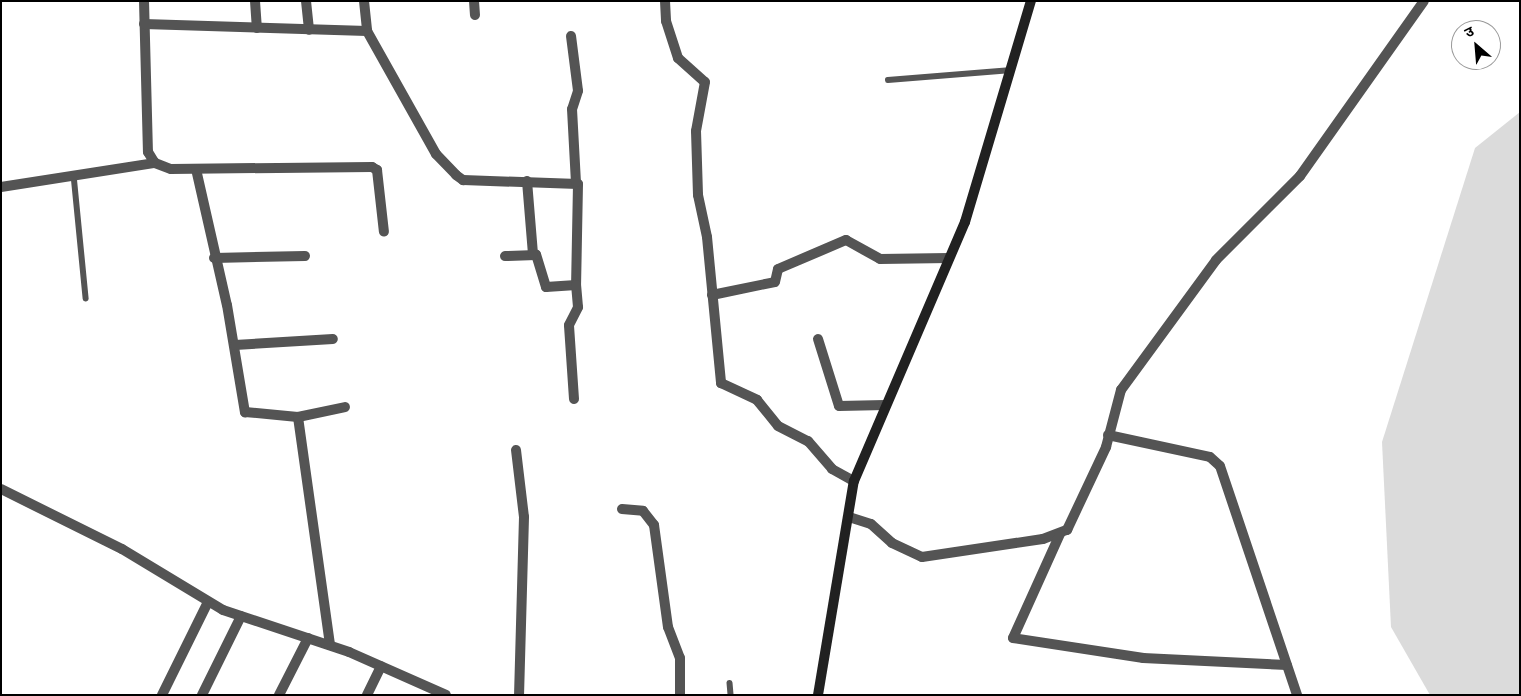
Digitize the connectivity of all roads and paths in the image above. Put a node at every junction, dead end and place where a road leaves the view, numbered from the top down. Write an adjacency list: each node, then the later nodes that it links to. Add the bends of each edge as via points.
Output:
1 (144, 1): 10 (street)
2 (255, 1): 11 (street)
3 (306, 1): 12 (street)
4 (364, 1): 13 (street)
5 (474, 1): 9 (street)
6 (665, 1): 30 (street, via 666,21 678,58 706,82 696,131 698,195)
7 (1031, 1): 15 (street)
8 (1424, 1): 39 (street, via 1300,176 1216,260 1121,390)
9 (475, 16)
10 (144, 24): 11 (street); 17 (street, via 148,152)
11 (257, 28): 12 (street)
12 (309, 30): 13 (street)
13 (367, 31): 20 (street, via 436,154 456,175 463,180)
14 (571, 36): 21 (street, via 578,91 572,109)
15 (1012, 70): 16 (lane); 28 (street, via 983,170)
16 (888, 80)
17 (155, 163): 18 (street, via 171,169); 19 (street)
18 (196, 169): 23 (street, via 372,167 377,170); 27 (street)
19 (74, 175): 22 (street); 31 (lane)
20 (527, 181): 21 (street); 24 (street)
21 (576, 182): 29 (street)
22 (1, 187)
23 (384, 232)
24 (533, 254): 26 (street); 29 (street, via 538,257 543,286)
25 (305, 256): 27 (street)
26 (505, 256)
27 (214, 258): 34 (street)
28 (949, 258): 30 (street, via 880,259 846,240 778,269 775,282); 36 (street)
29 (576, 285): 35 (street, via 578,307 569,325)
30 (712, 296): 41 (street, via 721,383 757,400 778,426 808,441 832,469)
31 (86, 298)
32 (334, 339): 34 (street)
33 (818, 339): 36 (street, via 839,406)
34 (235, 345): 38 (street, via 248,416)
35 (574, 399)
36 (884, 405): 41 (street)
37 (345, 407): 38 (street)
38 (298, 417): 49 (street)
39 (1108, 435): 45 (street, via 1080,508); 50 (street, via 1216,460)
40 (516, 450): 58 (street, via 524,517)
41 (854, 481): 44 (street)
42 (1, 489): 46 (street, via 122,549)
43 (622, 509): 59 (street, via 643,511 654,525 668,627 680,658)
44 (849, 517): 45 (street, via 871,524 892,543 922,557); 61 (street)
45 (1060, 534): 50 (street, via 1013,638 1143,658)
46 (208, 602): 47 (street); 53 (street)
47 (241, 616): 48 (street); 54 (street)
48 (308, 638): 49 (street); 55 (street)
49 (330, 645): 51 (street)
50 (1287, 665): 62 (street)
51 (381, 666): 56 (street); 57 (street)
52 (730, 682): 60 (lane)
53 (162, 695)
54 (202, 695)
55 (279, 695)
56 (367, 695)
57 (446, 695)
58 (519, 695)
59 (680, 695)
60 (731, 695)
61 (818, 695)
62 (1297, 695)

